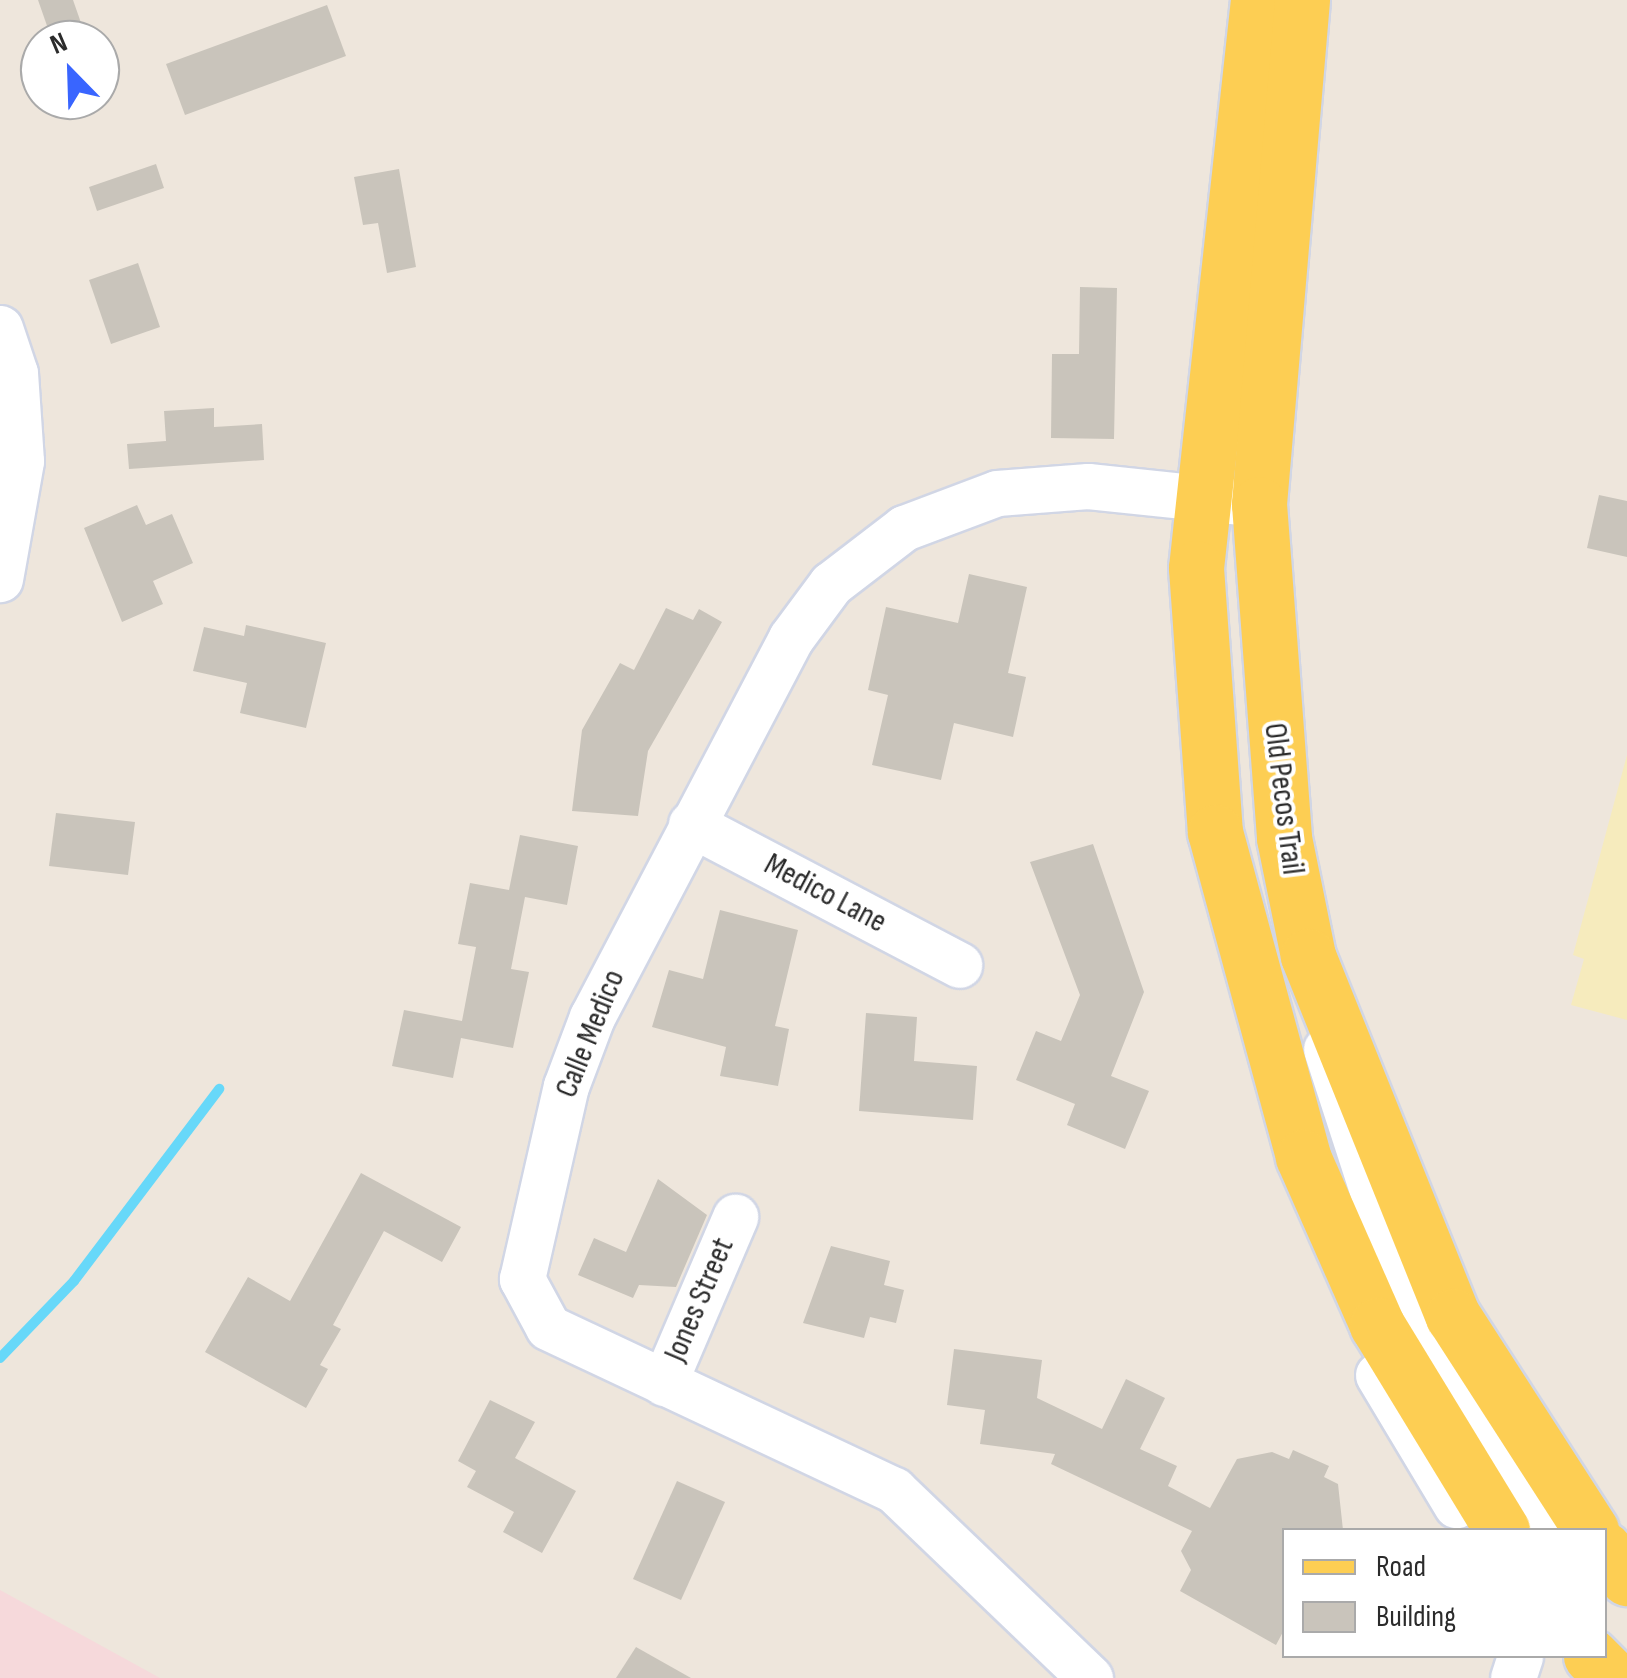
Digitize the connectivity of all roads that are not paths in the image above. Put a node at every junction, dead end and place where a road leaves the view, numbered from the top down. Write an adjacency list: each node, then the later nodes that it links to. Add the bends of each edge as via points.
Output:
1 (1258, 0): 4 (main road, Old Pecos Trail)
2 (1302, 0): 5 (main road, Old Pecos Trail)
3 (0, 328): 6 (street, via 15,373 21,460)
4 (1206, 497): 5 (street, Calle Medico); 7 (street, Calle Medico, via 1088,486 997,493 904,528 810,608); 10 (main road, Old Pecos Trail, via 1198,657 1215,832)
5 (1259, 504): 8 (main road, Old Pecos Trail, via 1275,776)
6 (0, 579)
7 (691, 824): 9 (street, Medico Lane); 12 (street, Calle Medico, via 578,1052 522,1279 548,1327)
8 (1308, 956): 15 (street, via 1336,1098 1392,1262 1461,1397); 16 (main road, Old Pecos Trail, via 1452,1316)
9 (959, 964)
10 (1303, 1157): 13 (street, via 1357,1338); 14 (main road, Old Pecos Trail, via 1377,1326)
11 (735, 1217): 12 (street, Jones Street)
12 (664, 1383): 19 (street, Calle Medico, via 894,1490)
13 (1471, 1528)
14 (1501, 1528)
15 (1545, 1528)
16 (1590, 1528)
17 (1607, 1552): 18 (main road)
18 (1627, 1578)
19 (1090, 1678)

